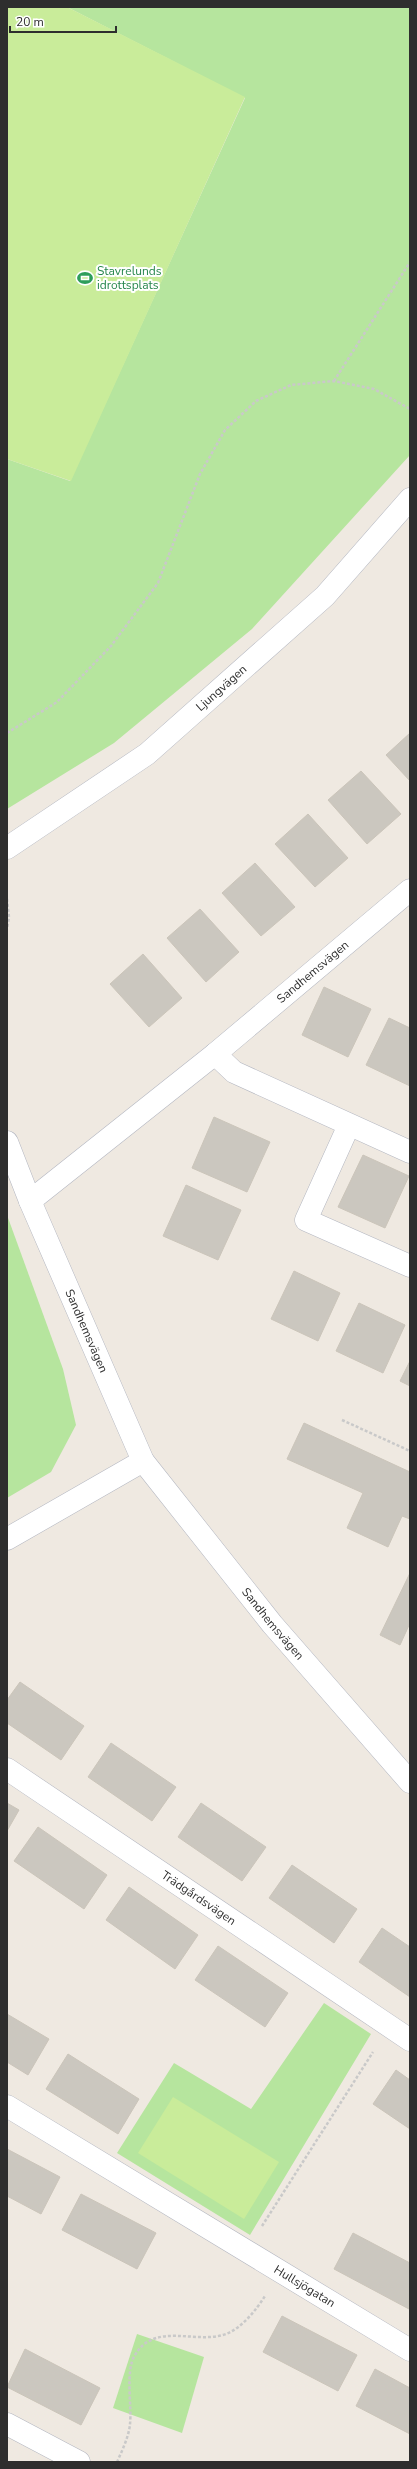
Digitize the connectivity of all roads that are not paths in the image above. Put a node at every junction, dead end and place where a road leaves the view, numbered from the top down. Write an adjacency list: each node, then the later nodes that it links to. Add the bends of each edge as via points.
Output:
1 (410, 499): 2 (street, Ljungvägen, via 325,596 147,754)
2 (7, 848)
3 (410, 890): 4 (street, Sandhemsvägen)
4 (215, 1054): 5 (street, via 234,1072); 8 (street, Sandhemsvägen)
5 (349, 1125): 7 (street); 9 (street, via 306,1220)
6 (7, 1142): 8 (street, Sandhemsvägen)
7 (410, 1152)
8 (30, 1201): 10 (street, Sandhemsvägen)
9 (410, 1266)
10 (143, 1461): 11 (street); 13 (street, Sandhemsvägen, via 272,1624)
11 (7, 1539)
12 (7, 1769): 14 (street, Trädgårdsvägen)
13 (410, 1782)
14 (410, 2040)
15 (7, 2106): 16 (street, Hullsjögatan)
16 (410, 2350)
17 (7, 2424): 18 (street)
18 (79, 2462)

